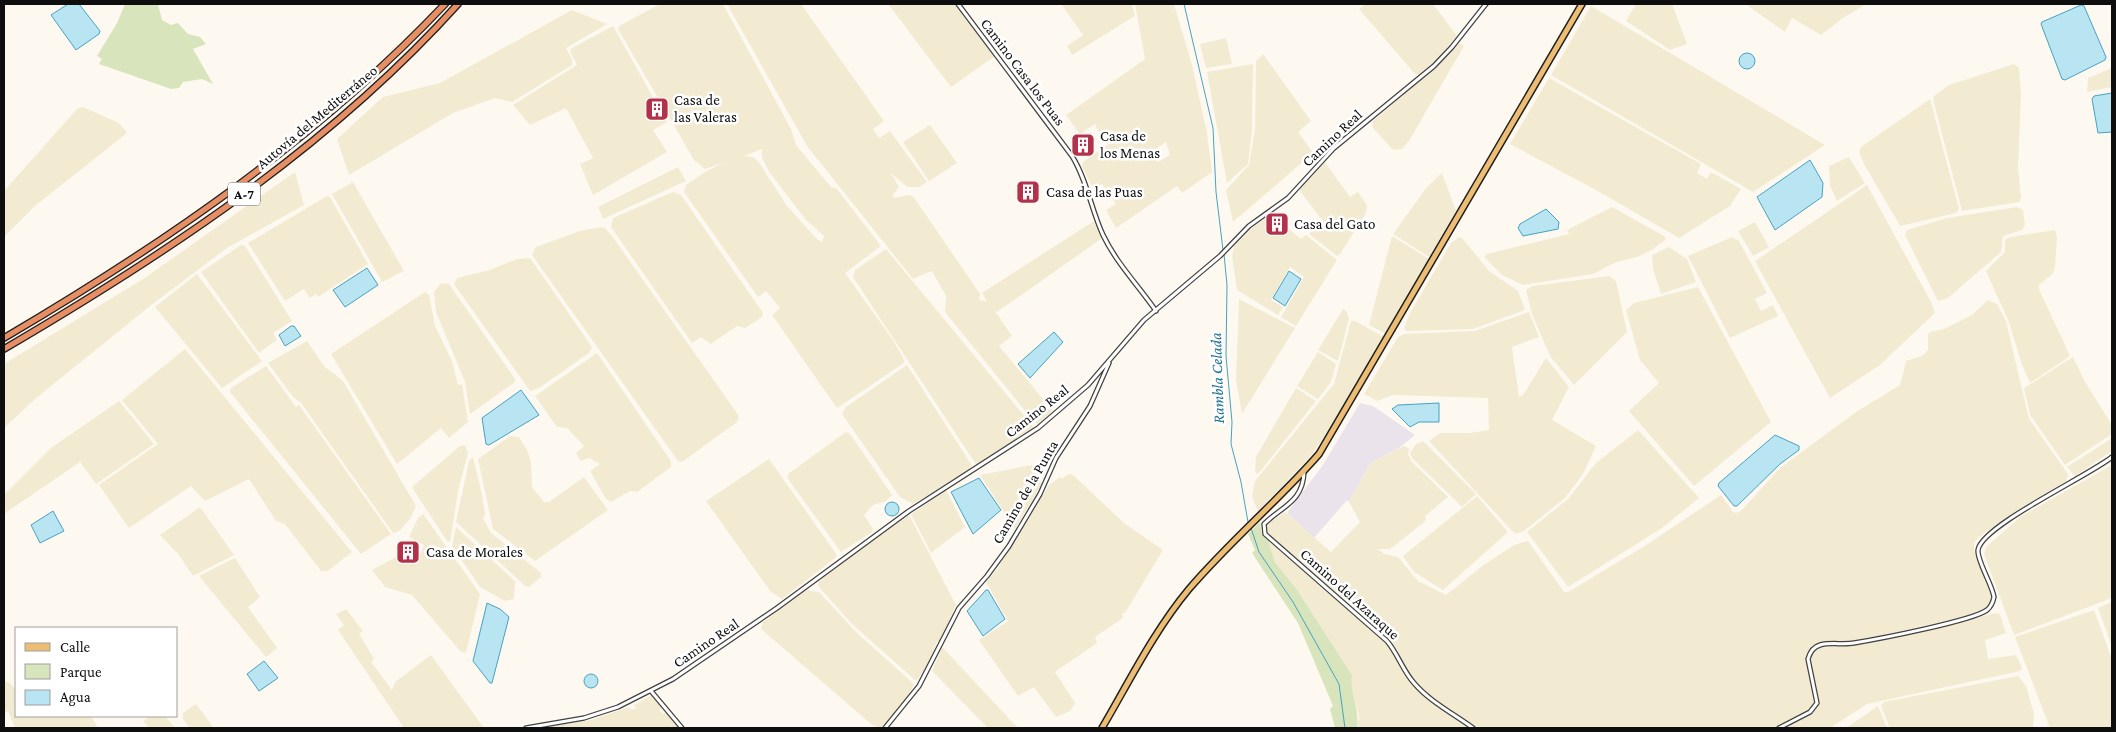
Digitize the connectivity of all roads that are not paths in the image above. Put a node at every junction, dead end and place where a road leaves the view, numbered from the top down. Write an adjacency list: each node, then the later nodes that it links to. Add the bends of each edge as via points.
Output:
1 (445, 4): 7 (highway, Autovía del Mediterráneo / A-7, via 364,84 263,167 139,255)
2 (458, 4): 8 (highway, Autovía del Mediterráneo / A-7, via 358,102 262,181 160,253)
3 (958, 4): 6 (street, Camino Casa los Puas, via 1072,156 1085,181 1104,237 1124,270)
4 (1486, 4): 6 (street, Camino Real, via 1434,66 1334,148 1288,198 1249,226 1220,256)
5 (1582, 4): 11 (main road, via 1351,401 1319,454)
6 (1156, 311): 9 (street, Camino Real, via 1144,320)
7 (4, 338)
8 (4, 349)
9 (1110, 361): 12 (street, Camino Real, via 1038,428 884,528 708,657); 15 (street, Camino de la Punta, via 1090,406 1056,458 1040,494 1009,546 959,608 919,686)
10 (2112, 457): 18 (street, via 2096,470 2016,514 1981,542 1978,553 1994,597 1988,610 1853,644 1820,645 1808,659 1817,703 1810,712)
11 (1304, 471): 16 (main road, via 1218,556 1173,610); 17 (street, Camino del Azaraque, via 1300,492 1284,510 1264,524 1265,534 1387,641 1422,692)
12 (651, 691): 13 (street, Camino Real, via 618,707 584,718); 14 (street)
13 (526, 728)
14 (682, 728)
15 (885, 728)
16 (1102, 728)
17 (1472, 728)
18 (1779, 728)

